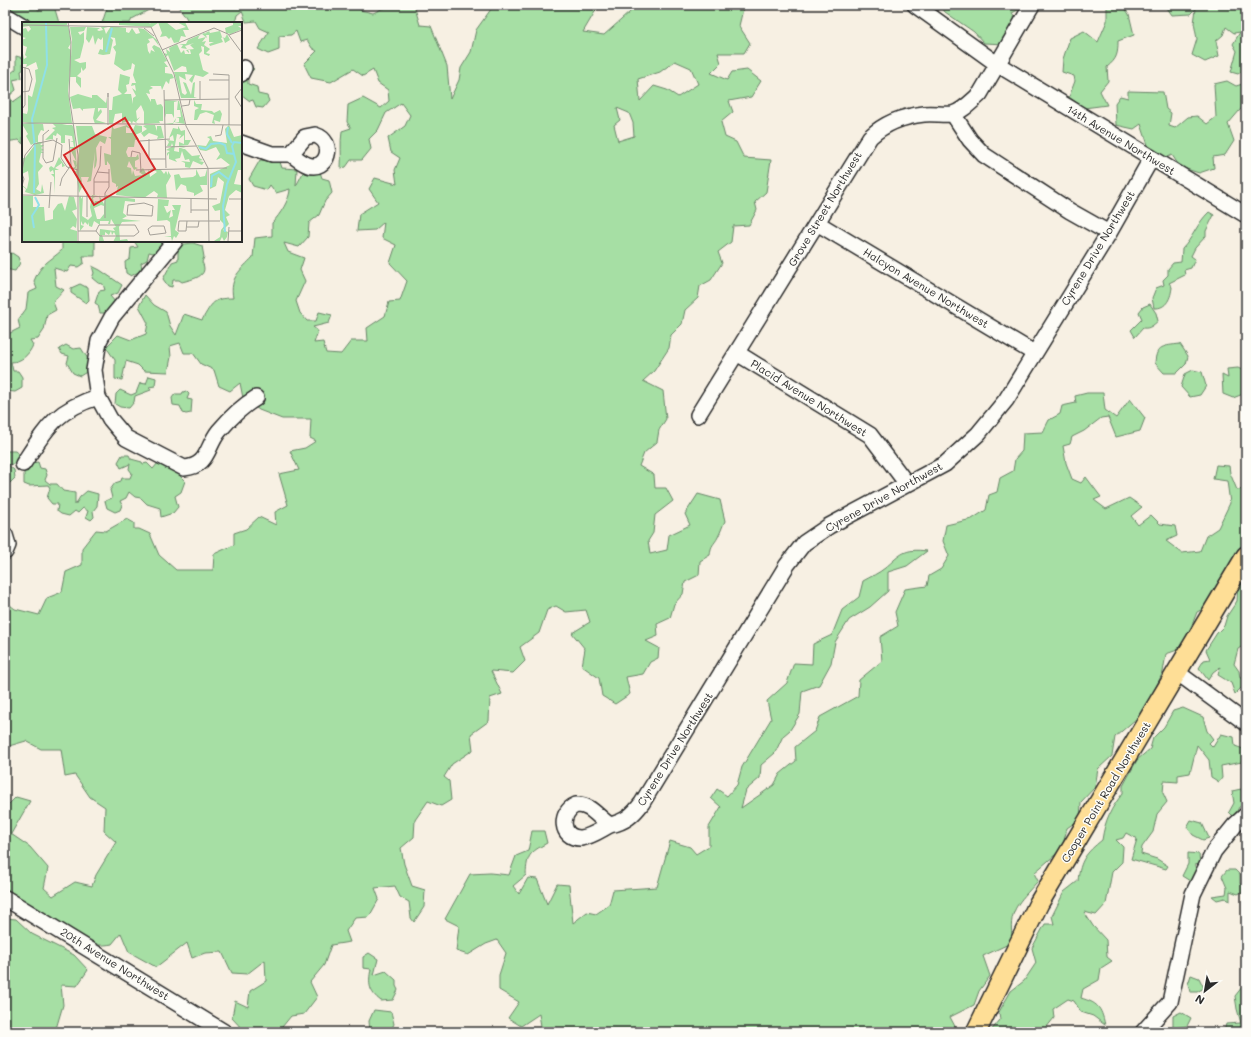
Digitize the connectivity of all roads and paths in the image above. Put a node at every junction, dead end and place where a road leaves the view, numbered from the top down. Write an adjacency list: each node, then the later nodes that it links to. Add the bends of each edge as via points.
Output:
1 (915, 5): 5 (street, 14th Avenue Northwest)
2 (1032, 5): 5 (street)
3 (5, 15): 4 (street)
4 (22, 25)
5 (997, 64): 6 (street, via 980,94); 9 (street, 14th Avenue Northwest)
6 (953, 114): 11 (street, Grove Street Northwest, via 924,114 881,127 870,137 857,156); 12 (street, via 970,140 984,155)
7 (242, 143): 8 (street, via 272,154)
8 (291, 154)
9 (1151, 158): 10 (street, 14th Avenue Northwest); 12 (street, Cyrene Drive Northwest)
10 (1246, 215)
11 (817, 223): 14 (street, Grove Street Northwest); 15 (street, Halcyon Avenue Northwest)
12 (1108, 233): 15 (street, Cyrene Drive Northwest)
13 (174, 242): 16 (street, via 112,317 99,340 94,370)
14 (737, 353): 18 (street, Grove Street Northwest); 20 (street, Placid Avenue Northwest, via 870,435)
15 (1034, 353): 20 (street, Cyrene Drive Northwest, via 1006,400 978,434 945,464)
16 (98, 397): 17 (street, via 110,419 126,438 184,468 194,467 203,460 217,433 242,406); 19 (street, via 84,401 59,415 43,433)
17 (256, 398)
18 (698, 415)
19 (23, 464)
20 (907, 484): 27 (street, Cyrene Drive Northwest, via 829,526 804,544 787,566 642,803 632,816)
21 (5, 535): 22 (street, via 8,545)
22 (5, 552)
23 (1246, 556): 24 (main road, Cooper Point Road Northwest)
24 (1178, 673): 25 (street); 30 (main road, Cooper Point Road Northwest, via 1039,904)
25 (1246, 723)
26 (1246, 815): 31 (street, via 1214,851 1193,894 1170,1002)
27 (610, 825)
28 (5, 898): 29 (street, 20th Avenue Northwest)
29 (224, 1032)
30 (976, 1032)
31 (1143, 1032)

